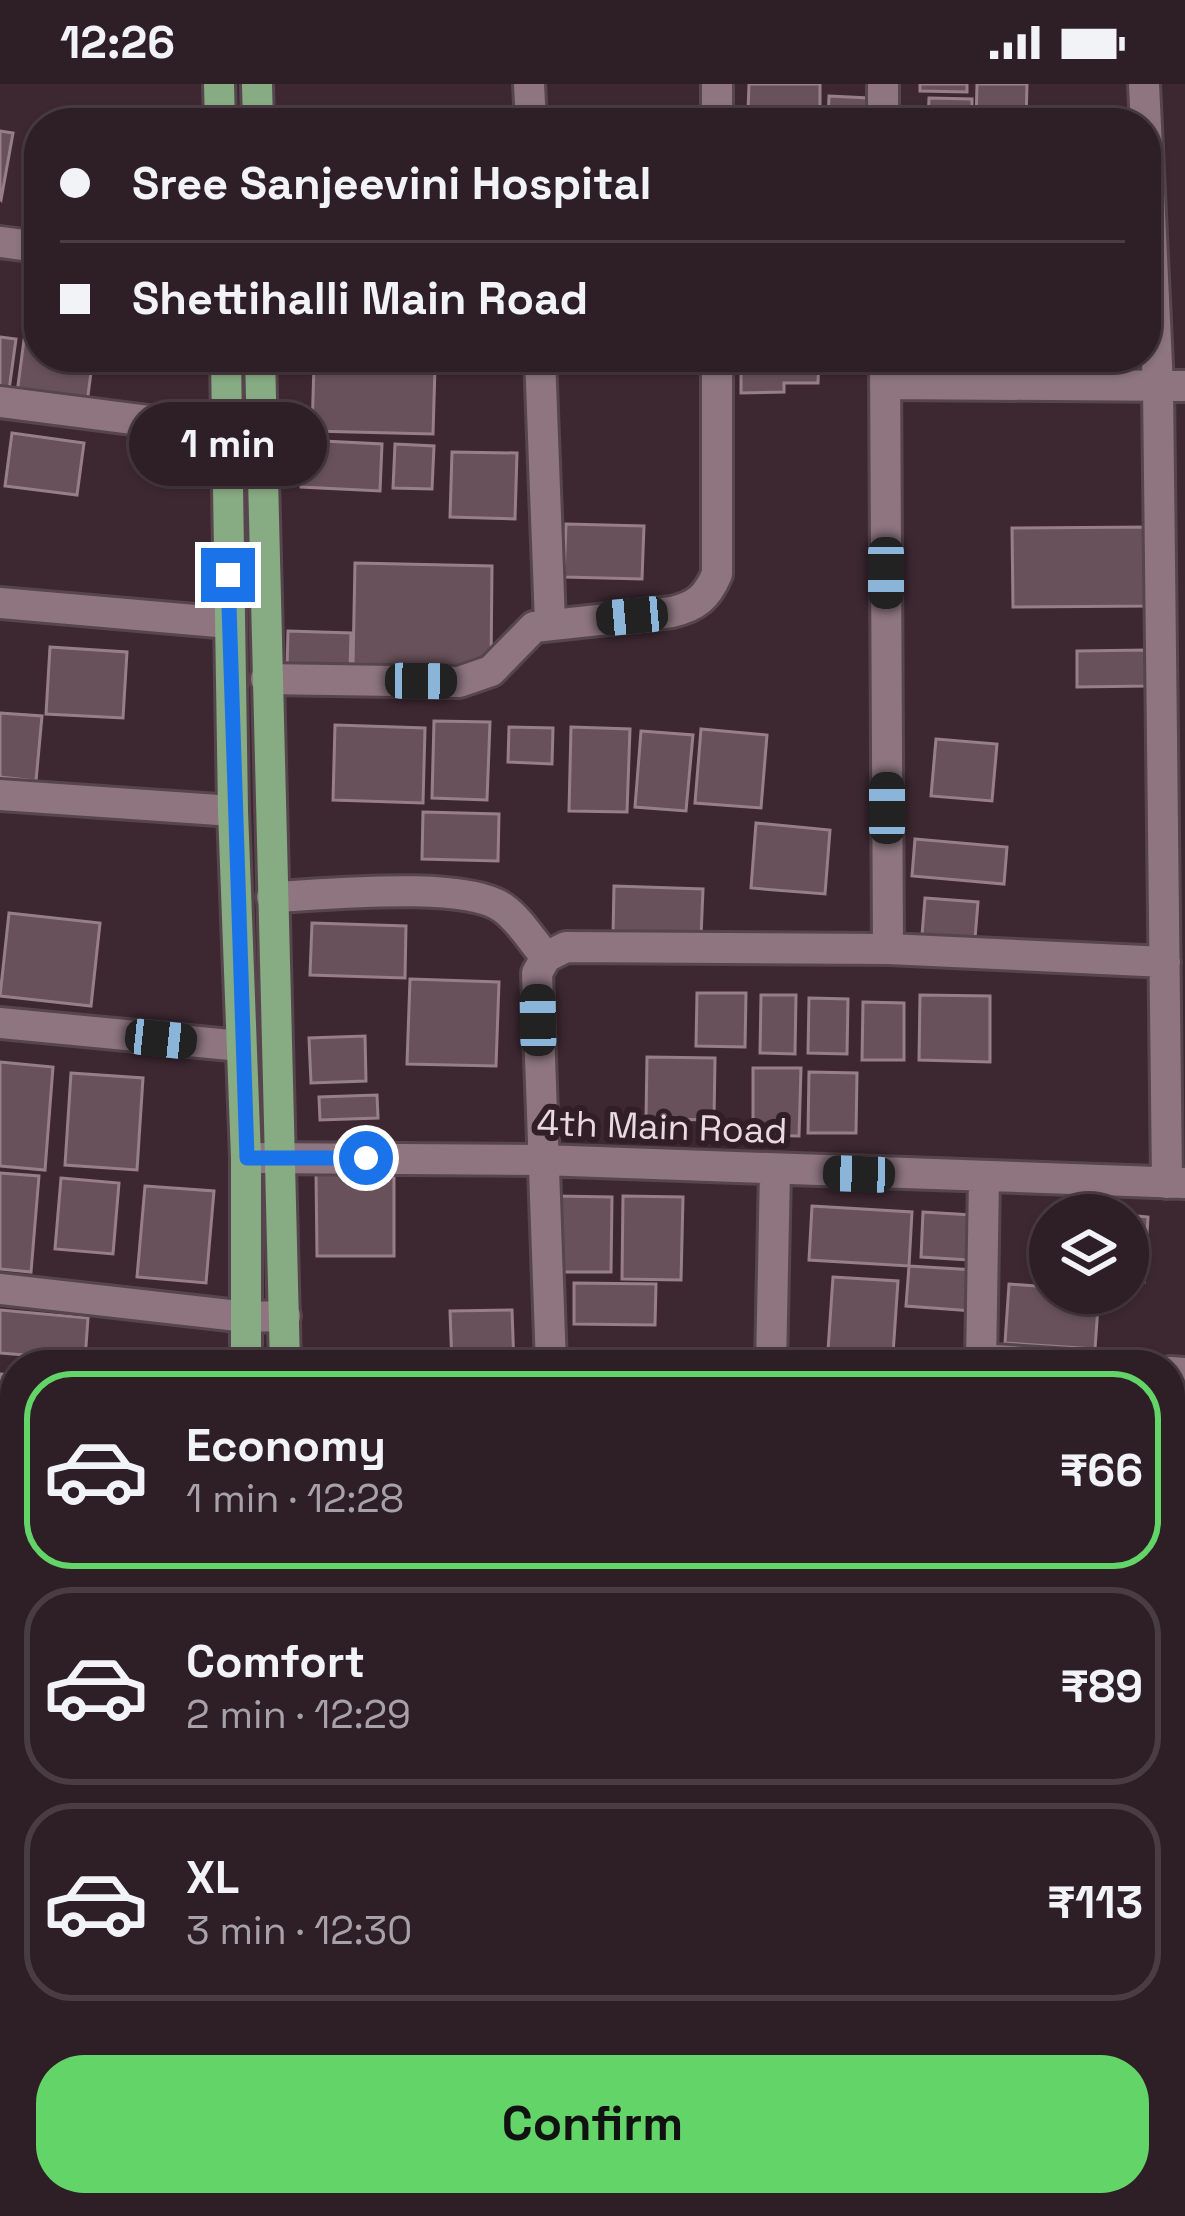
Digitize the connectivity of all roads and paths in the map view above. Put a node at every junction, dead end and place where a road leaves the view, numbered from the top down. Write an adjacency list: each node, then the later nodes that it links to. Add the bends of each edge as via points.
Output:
1 (1161, 294): 8 (street)
2 (226, 372): 10 (main road)
3 (260, 372): 14 (main road)
4 (540, 372): 13 (street)
5 (717, 372): 13 (street, via 717,574 708,594 672,613)
6 (885, 372): 18 (street)
7 (904, 372): 8 (street)
8 (1171, 386): 20 (street)
9 (0, 402): 10 (street)
10 (226, 431): 12 (main road)
11 (0, 603): 12 (street)
12 (229, 622): 16 (main road)
13 (550, 623): 14 (street, via 517,639 491,671 459,682)
14 (266, 679): 17 (main road)
15 (0, 795): 16 (street)
16 (233, 811): 22 (main road)
17 (272, 897): 19 (street, via 483,898 502,907); 23 (main road)
18 (888, 950): 19 (street, via 566,947); 20 (street)
19 (546, 957): 25 (street, via 537,973)
20 (1165, 962): 28 (street)
21 (0, 1023): 22 (street)
22 (242, 1046): 24 (main road)
23 (279, 1157): 24 (street, 4th Main Road); 25 (street, 4th Main Road); 30 (main road)
24 (247, 1158): 31 (main road)
25 (542, 1160): 26 (street, 4th Main Road); 34 (street)
26 (775, 1171): 27 (street, 4th Main Road); 35 (street)
27 (984, 1178): 28 (street, 4th Main Road); 36 (street)
28 (1176, 1183)
29 (0, 1289): 31 (street)
30 (284, 1316): 31 (street); 33 (main road)
31 (247, 1317): 32 (main road)
32 (247, 1350)
33 (285, 1350)
34 (550, 1350)
35 (771, 1350)
36 (981, 1350)

